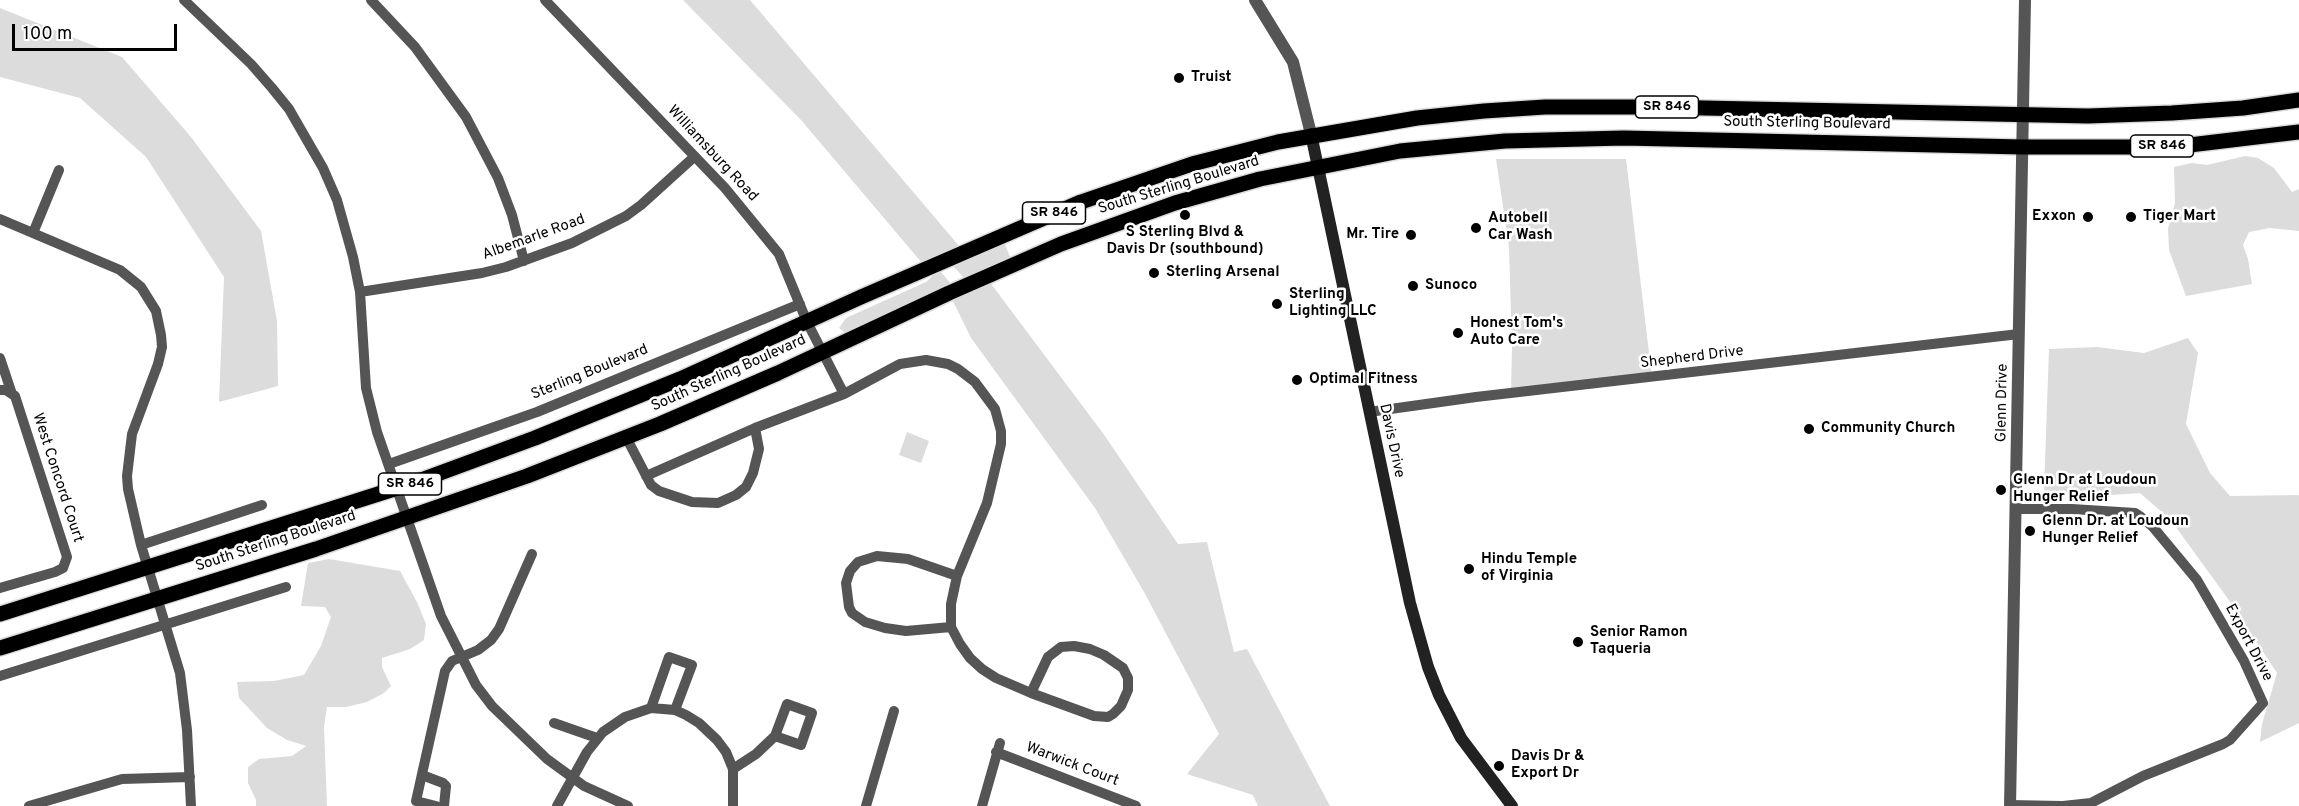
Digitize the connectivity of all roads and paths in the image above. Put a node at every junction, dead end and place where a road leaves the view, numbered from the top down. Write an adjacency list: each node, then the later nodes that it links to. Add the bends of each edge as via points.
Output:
1 (184, 0): 17 (street, via 251,64 307,138 337,200)
2 (371, 0): 16 (street, via 415,47 466,117 498,178)
3 (545, 0): 11 (street, Williamsburg Road)
4 (2025, 0): 7 (street, Glenn Drive)
5 (1258, 1): 9 (street, Davis Drive, via 1293,62)
6 (2299, 100): 7 (main road, South Sterling Boulevard / SR 846, via 2172,113)
7 (2024, 115): 9 (main road, South Sterling Boulevard / SR 846, via 1545,107 1418,118); 10 (street, Glenn Drive)
8 (2299, 132): 10 (main road, South Sterling Boulevard / SR 846, via 2181,146)
9 (1311, 135): 12 (main road, Davis Drive); 19 (main road, South Sterling Boulevard / SR 846, via 1192,164 1111,190)
10 (2024, 147): 12 (main road, South Sterling Boulevard / SR 846, via 1554,139 1401,152); 20 (street, Glenn Drive)
11 (694, 157): 16 (street, Albemarle Road, via 641,206 615,223); 18 (street, Williamsburg Road, via 780,254)
12 (1318, 167): 21 (main road, South Sterling Boulevard / SR 846, via 1175,203 1096,230); 26 (main road, Davis Drive)
13 (59, 170): 15 (street)
14 (0, 219): 15 (street)
15 (33, 233): 35 (street, via 120,270 141,287 156,311 161,335 158,364 132,434 127,464 128,489)
16 (524, 261): 17 (street, Albemarle Road, via 482,273)
17 (360, 292): 29 (street, via 366,388 376,432)
18 (800, 304): 19 (street, Williamsburg Road); 29 (street, Sterling Boulevard, via 537,412)
19 (807, 322): 21 (street, Williamsburg Road); 31 (main road, South Sterling Boulevard / SR 846, via 680,379)
20 (2019, 334): 26 (street, Shepherd Drive); 33 (street, Glenn Drive)
21 (824, 352): 24 (street, Williamsburg Road); 28 (main road, South Sterling Boulevard / SR 846)
22 (0, 358): 25 (street, West Concord Court)
23 (0, 390): 25 (street)
24 (844, 394): 27 (street); 38 (street, via 900,364 926,360 948,364 967,374 989,400 999,419 1001,444 987,503)
25 (14, 395): 40 (street, West Concord Court, via 67,557 63,568)
26 (1369, 412): 69 (main road, Davis Drive, via 1410,603 1428,666 1461,738)
27 (755, 428): 30 (street); 30 (street, via 759,448 753,473 746,487 729,499 718,503 680,500 659,491)
28 (626, 437): 30 (street); 34 (main road, South Sterling Boulevard / SR 846)
29 (389, 464): 31 (street)
30 (646, 476)
31 (397, 489): 34 (street); 37 (main road, South Sterling Boulevard / SR 846)
32 (262, 506): 35 (street)
33 (2017, 509): 70 (street, Glenn Drive); 71 (street, Export Drive, via 2135,513 2141,517 2197,580 2244,661 2262,704 2223,744 2143,776 2091,803)
34 (406, 518): 41 (main road, South Sterling Boulevard / SR 846); 46 (street, via 441,616)
35 (141, 545): 37 (street)
36 (532, 554): 46 (street, via 491,640)
37 (148, 568): 41 (street); 42 (main road, South Sterling Boulevard / SR 846)
38 (957, 576): 44 (street); 44 (street, via 908,559 876,556 854,566 846,583 849,607 865,622 906,631)
39 (286, 587): 43 (street)
40 (0, 588)
41 (156, 599): 43 (street); 45 (main road, South Sterling Boulevard / SR 846)
42 (0, 614)
43 (166, 625): 47 (street); 57 (street, via 180,673)
44 (951, 627): 48 (street, via 982,669)
45 (0, 648)
46 (461, 656): 56 (street, via 445,671); 58 (street, via 492,706)
47 (0, 676)
48 (1030, 693): 48 (street, via 1048,657 1066,646 1081,646 1104,655 1123,668 1129,683 1126,698 1108,717 1094,716)
49 (651, 708): 50 (street); 50 (street, via 669,657 692,665); 54 (street, via 619,720)
50 (675, 710): 55 (street, via 709,731 726,752)
51 (894, 711): 66 (street)
52 (554, 723): 54 (street)
53 (775, 736): 55 (street)
54 (597, 738): 58 (street)
55 (733, 769): 65 (street)
56 (422, 776): 61 (street, via 416,801); 62 (street, via 446,786)
57 (190, 777): 59 (street, via 122,779); 60 (street)
58 (571, 778): 63 (street); 64 (street)
59 (29, 806)
60 (191, 806)
61 (436, 806)
62 (444, 806)
63 (557, 806)
64 (628, 806)
65 (733, 806)
66 (866, 806)
67 (982, 806): 68 (street, Warwick Court, via 998,748)
68 (1136, 806)
69 (1512, 806)
70 (2010, 806): 71 (street, Export Drive)
71 (2063, 806)

